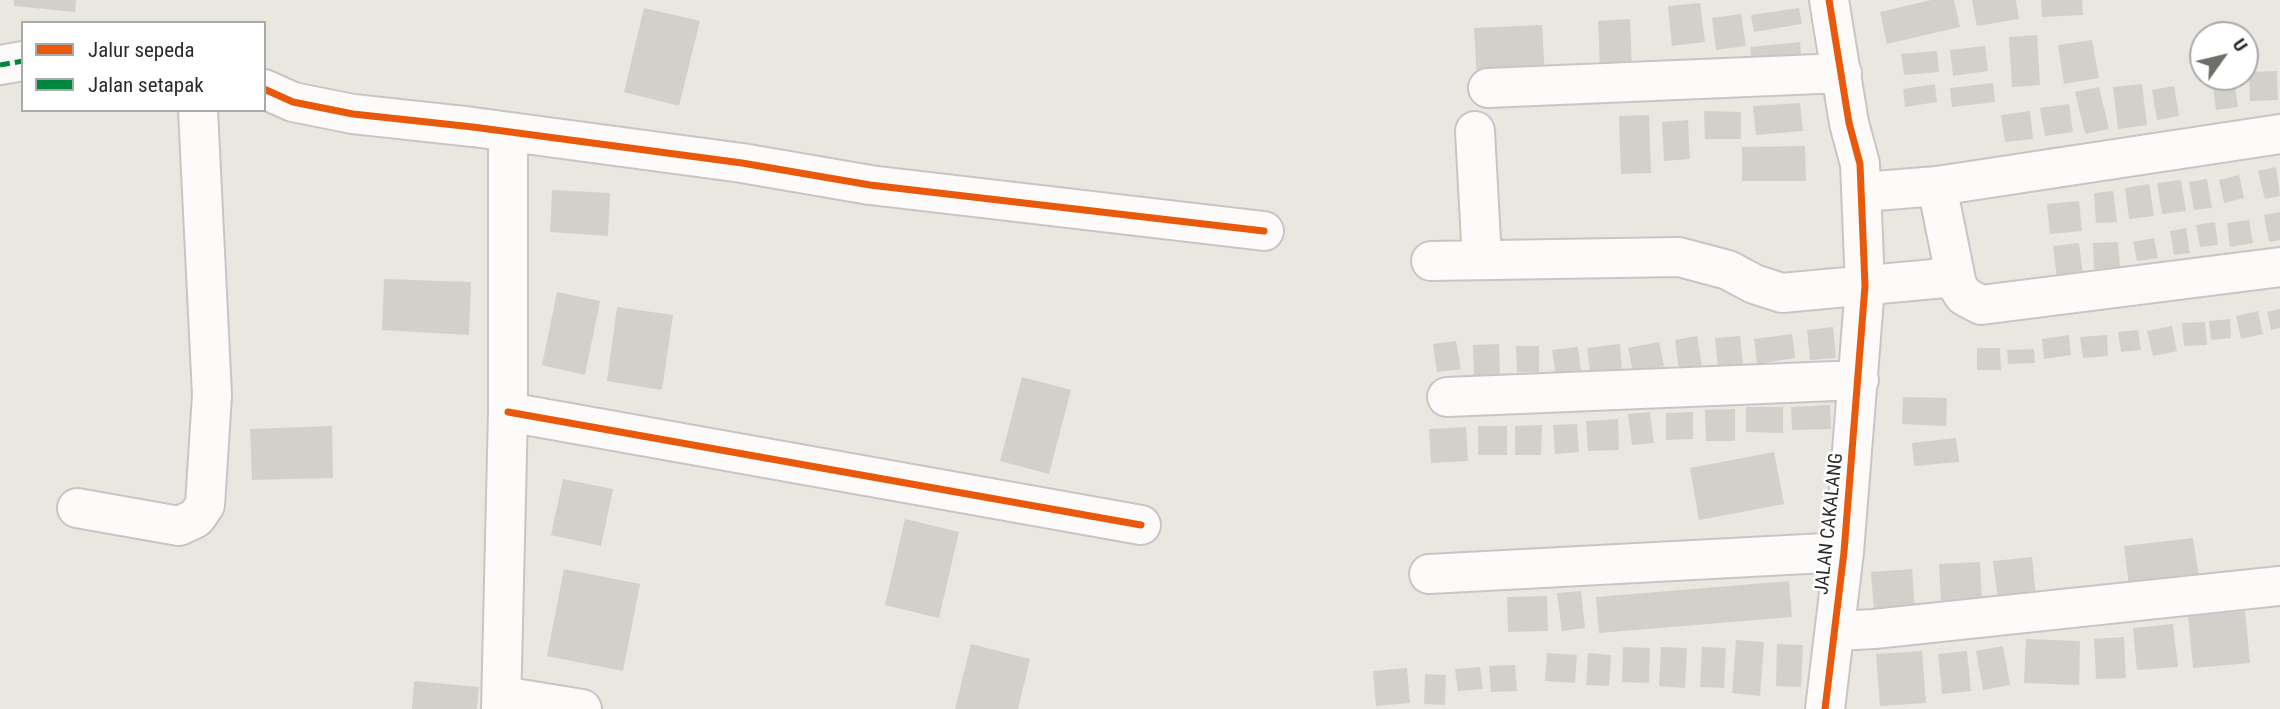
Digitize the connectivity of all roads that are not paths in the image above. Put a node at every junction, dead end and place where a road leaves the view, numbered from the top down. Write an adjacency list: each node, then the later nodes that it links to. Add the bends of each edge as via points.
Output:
1 (1829, 0): 4 (street, JALAN CAKALANG)
2 (21, 61): 3 (street)
3 (0, 65)
4 (1842, 73): 5 (street); 12 (street, JALAN CAKALANG)
5 (1488, 88)
6 (266, 90): 9 (street, via 317,108)
7 (198, 112): 22 (street, via 212,395 205,505 196,518 179,526)
8 (1475, 131): 14 (street)
9 (508, 132): 13 (street, via 870,185); 21 (street)
10 (2280, 134): 11 (street)
11 (1937, 186): 12 (street); 17 (street)
12 (1863, 192): 18 (street, JALAN CAKALANG)
13 (1264, 231)
14 (1482, 260): 15 (street); 18 (street, via 1679,257 1728,270 1782,293)
15 (1432, 261)
16 (2280, 267): 17 (street, via 1981,305 1964,296)
17 (1955, 277): 18 (street)
18 (1865, 286): 19 (street, JALAN CAKALANG)
19 (1859, 380): 20 (street); 24 (street, JALAN CAKALANG)
20 (1447, 397)
21 (508, 412): 23 (street); 28 (street)
22 (77, 508)
23 (1141, 525)
24 (1844, 552): 25 (street); 27 (street, JALAN CAKALANG)
25 (1429, 575)
26 (2280, 586): 27 (street)
27 (1835, 631): 30 (street, JALAN CAKALANG)
28 (501, 702): 29 (street)
29 (582, 709)
30 (1825, 709)

